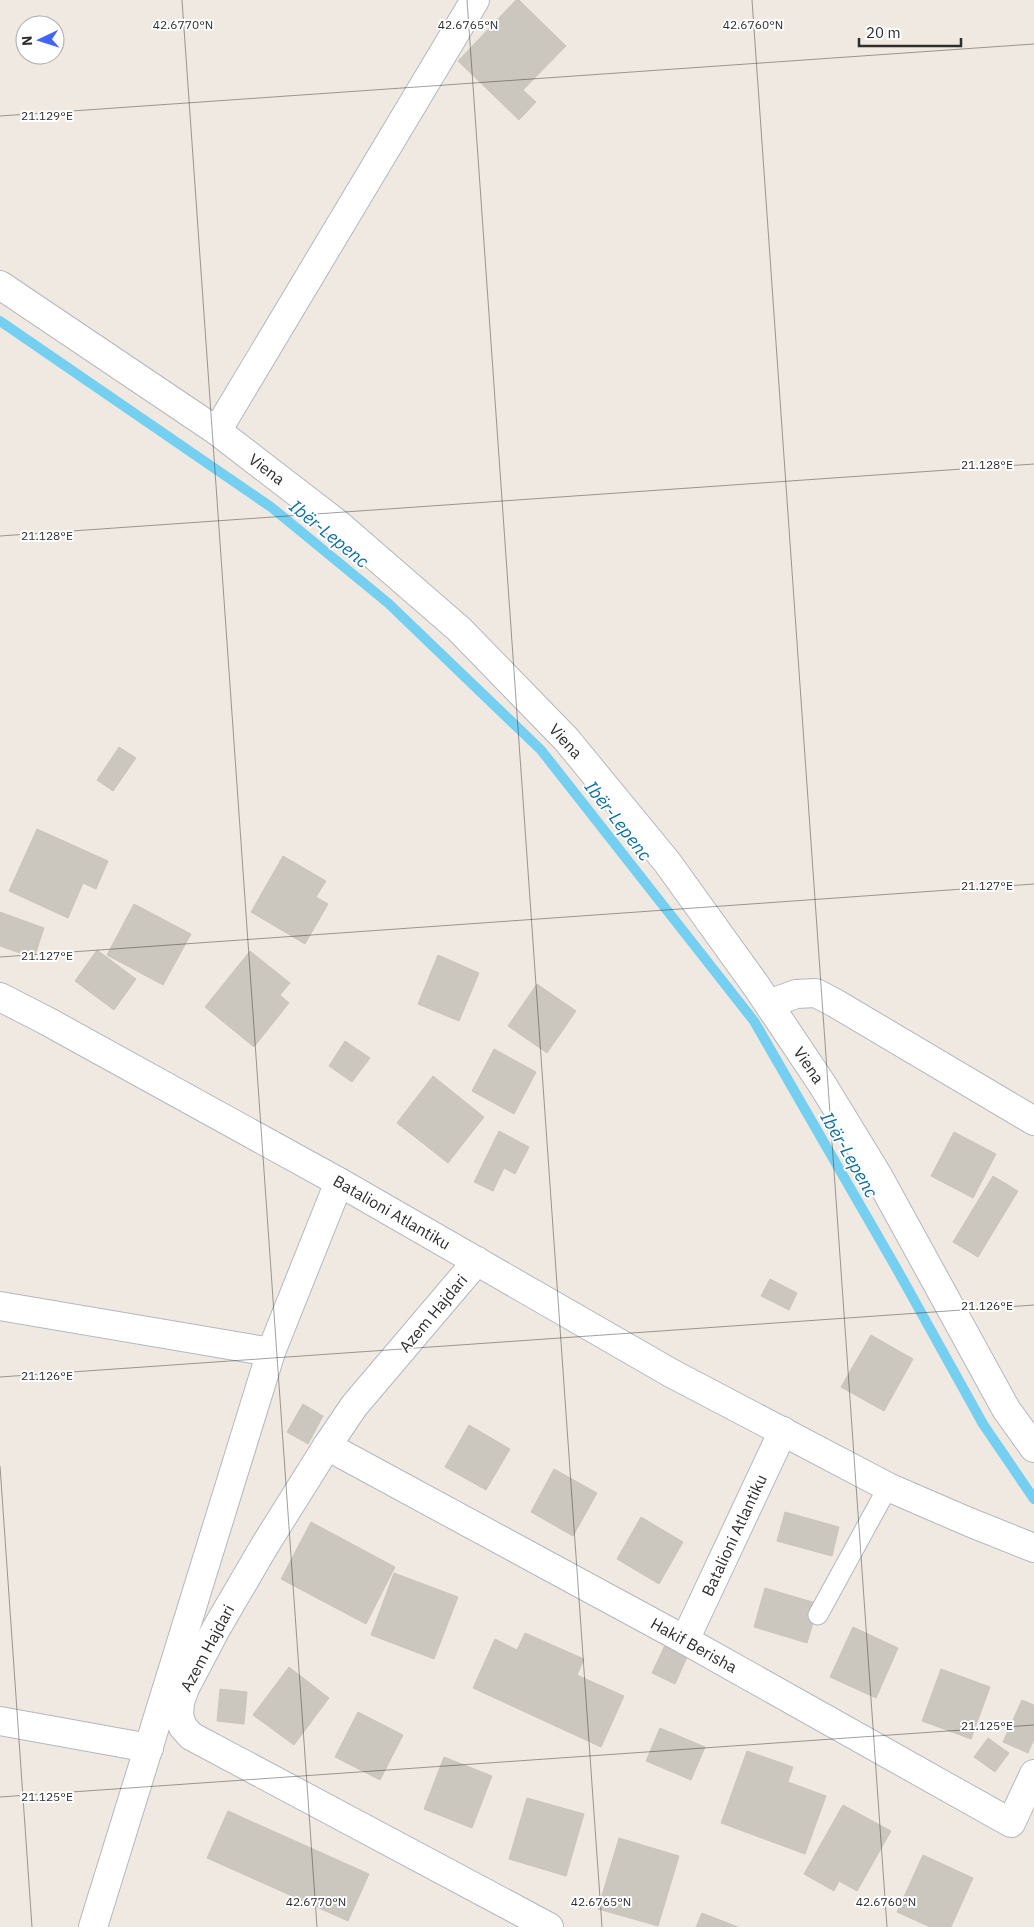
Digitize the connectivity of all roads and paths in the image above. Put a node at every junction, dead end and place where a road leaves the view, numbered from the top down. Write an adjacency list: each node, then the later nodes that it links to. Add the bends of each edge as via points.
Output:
1 (475, 0): 3 (street)
2 (0, 285): 3 (street, Viena)
3 (217, 431): 5 (street, Viena, via 338,524 451,622 566,739 667,862)
4 (0, 997): 7 (street, Batalioni Atlantiku)
5 (769, 1004): 6 (street, via 796,994 816,993); 13 (street, Viena, via 877,1174 1002,1400)
6 (1034, 1120)
7 (339, 1182): 8 (street, Batalioni Atlantiku); 10 (street)
8 (477, 1261): 11 (street, Batalioni Atlantiku, via 671,1373); 12 (street, Azem Hajdari, via 354,1406)
9 (0, 1306): 10 (street)
10 (270, 1352): 19 (street)
11 (783, 1431): 14 (street, Batalioni Atlantiku); 17 (street, Batalioni Atlantiku)
12 (327, 1446): 17 (street, Hakif Berisha); 22 (street, Azem Hajdari, via 265,1545 185,1688 179,1716 183,1727 191,1736)
13 (1034, 1448)
14 (888, 1487): 15 (street, Batalioni Atlantiku); 16 (lane)
15 (1034, 1548)
16 (818, 1615)
17 (685, 1640): 20 (street, Hakif Berisha, via 1011,1823)
18 (0, 1721): 19 (street)
19 (149, 1748): 21 (street)
20 (1034, 1774)
21 (94, 1927)
22 (549, 1927)

